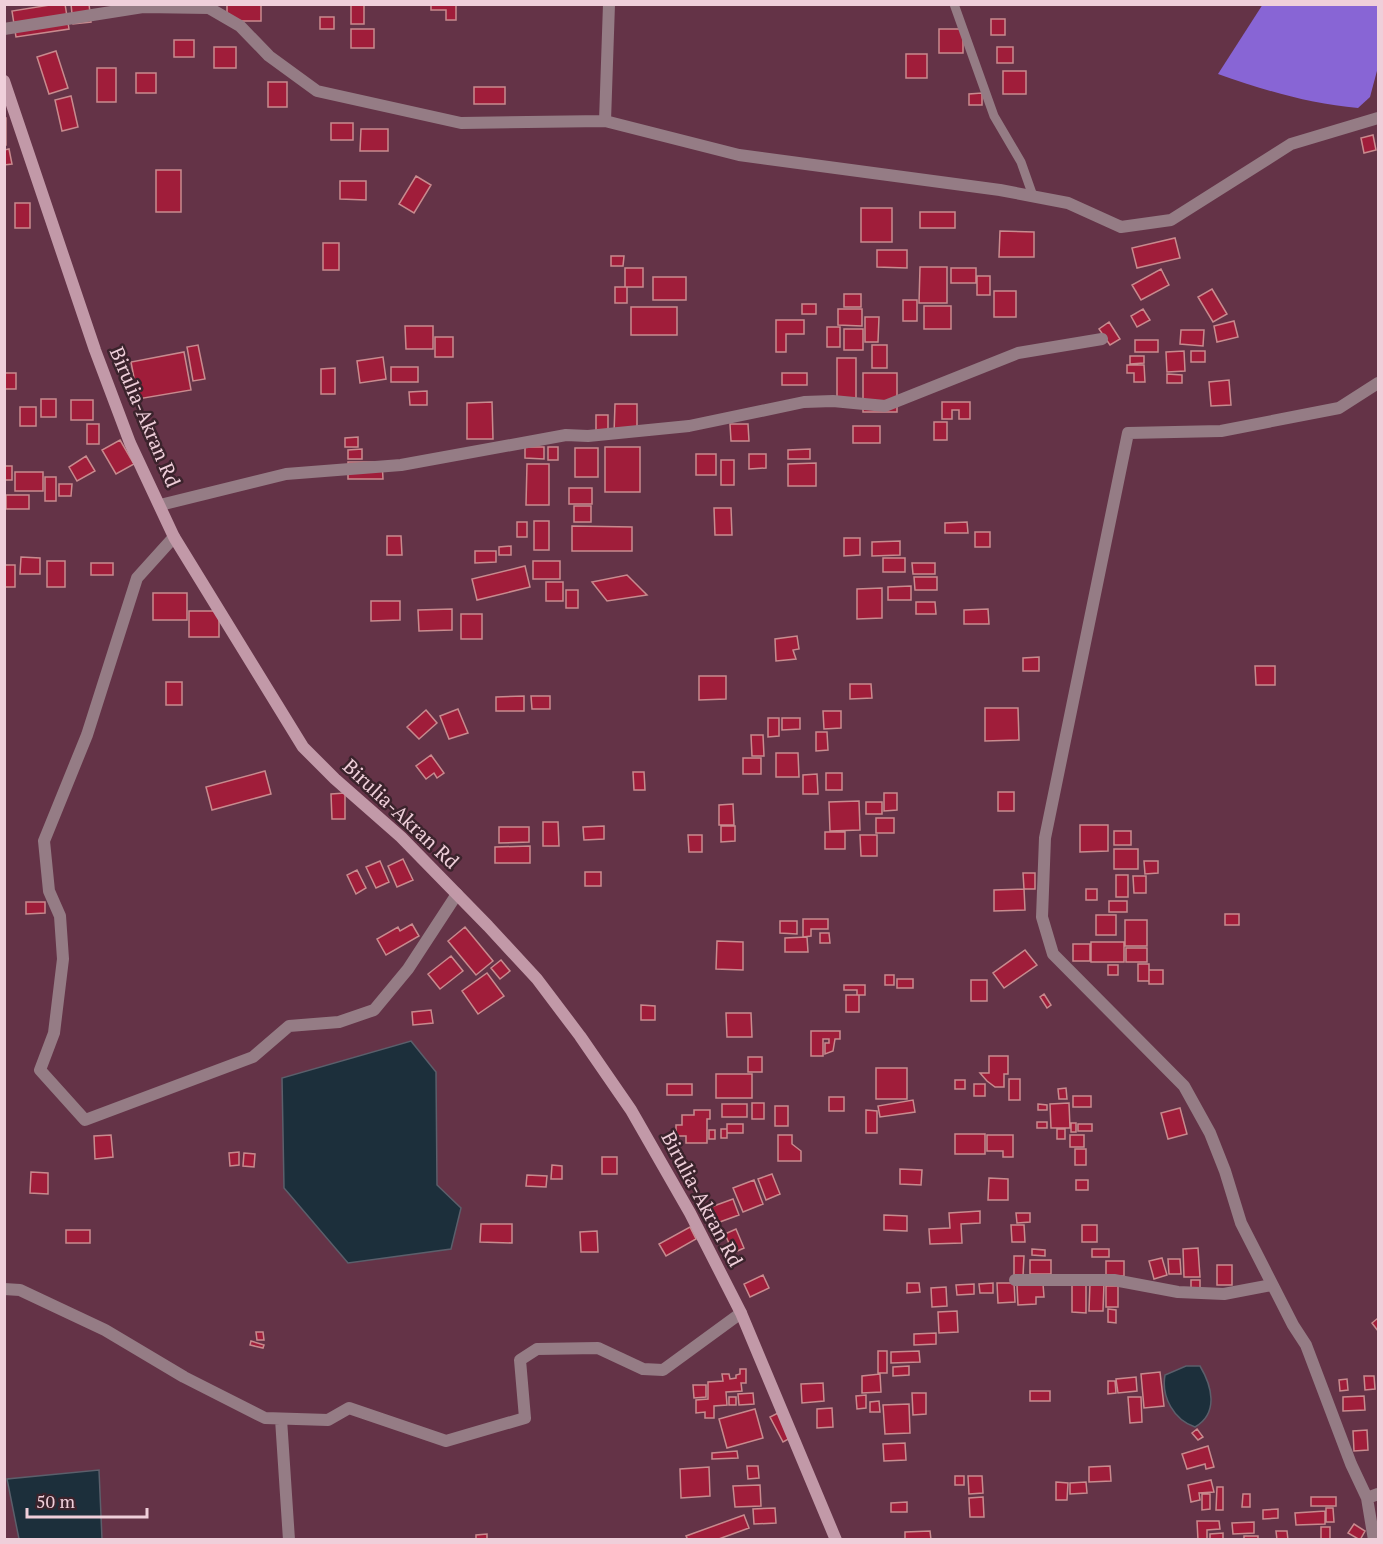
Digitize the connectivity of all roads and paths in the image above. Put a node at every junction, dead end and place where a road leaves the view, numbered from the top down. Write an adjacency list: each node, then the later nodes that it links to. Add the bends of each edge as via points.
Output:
1 (609, 4): 6 (street)
2 (954, 4): 7 (lane, via 994,116 1021,162)
3 (4, 29): 6 (street, via 143,7 209,8 240,26 269,56 317,91 461,123)
4 (4, 81): 10 (street, Birulia-Akran Rd, via 95,350 130,443)
5 (1378, 118): 7 (street, via 1291,144 1171,220 1121,227 1068,203)
6 (605, 121): 7 (street, via 739,154)
7 (1033, 196)
8 (1102, 339): 10 (street, via 1018,353 885,406 804,402 689,426 566,435 401,465 286,474)
9 (1378, 382): 14 (street, via 1338,408 1221,431 1128,433 1045,838 1042,917 1053,954 1184,1086 1210,1133 1241,1223)
10 (160, 505): 11 (street, Birulia-Akran Rd)
11 (174, 537): 12 (street, Birulia-Akran Rd, via 303,747); 12 (street, via 137,578 87,735 44,841 49,891 60,916 63,959 54,1033 40,1070 85,1120 253,1057 289,1026 339,1022 374,1010 408,969)
12 (457, 894): 16 (street, Birulia-Akran Rd, via 537,980 631,1110)
13 (1015, 1280): 14 (street, via 1114,1280 1178,1292 1224,1294)
14 (1272, 1285): 18 (street, via 1306,1344 1351,1464)
15 (4, 1289): 17 (street, via 31,1295 105,1330 184,1377 265,1418)
16 (741, 1313): 17 (street, via 663,1370 643,1369 598,1348 537,1349 520,1360 525,1418 446,1442 350,1408 328,1420); 20 (street, Birulia-Akran Rd)
17 (280, 1419): 19 (street)
18 (1372, 1496): 21 (street)
19 (289, 1539)
20 (836, 1539)
21 (1374, 1539)

